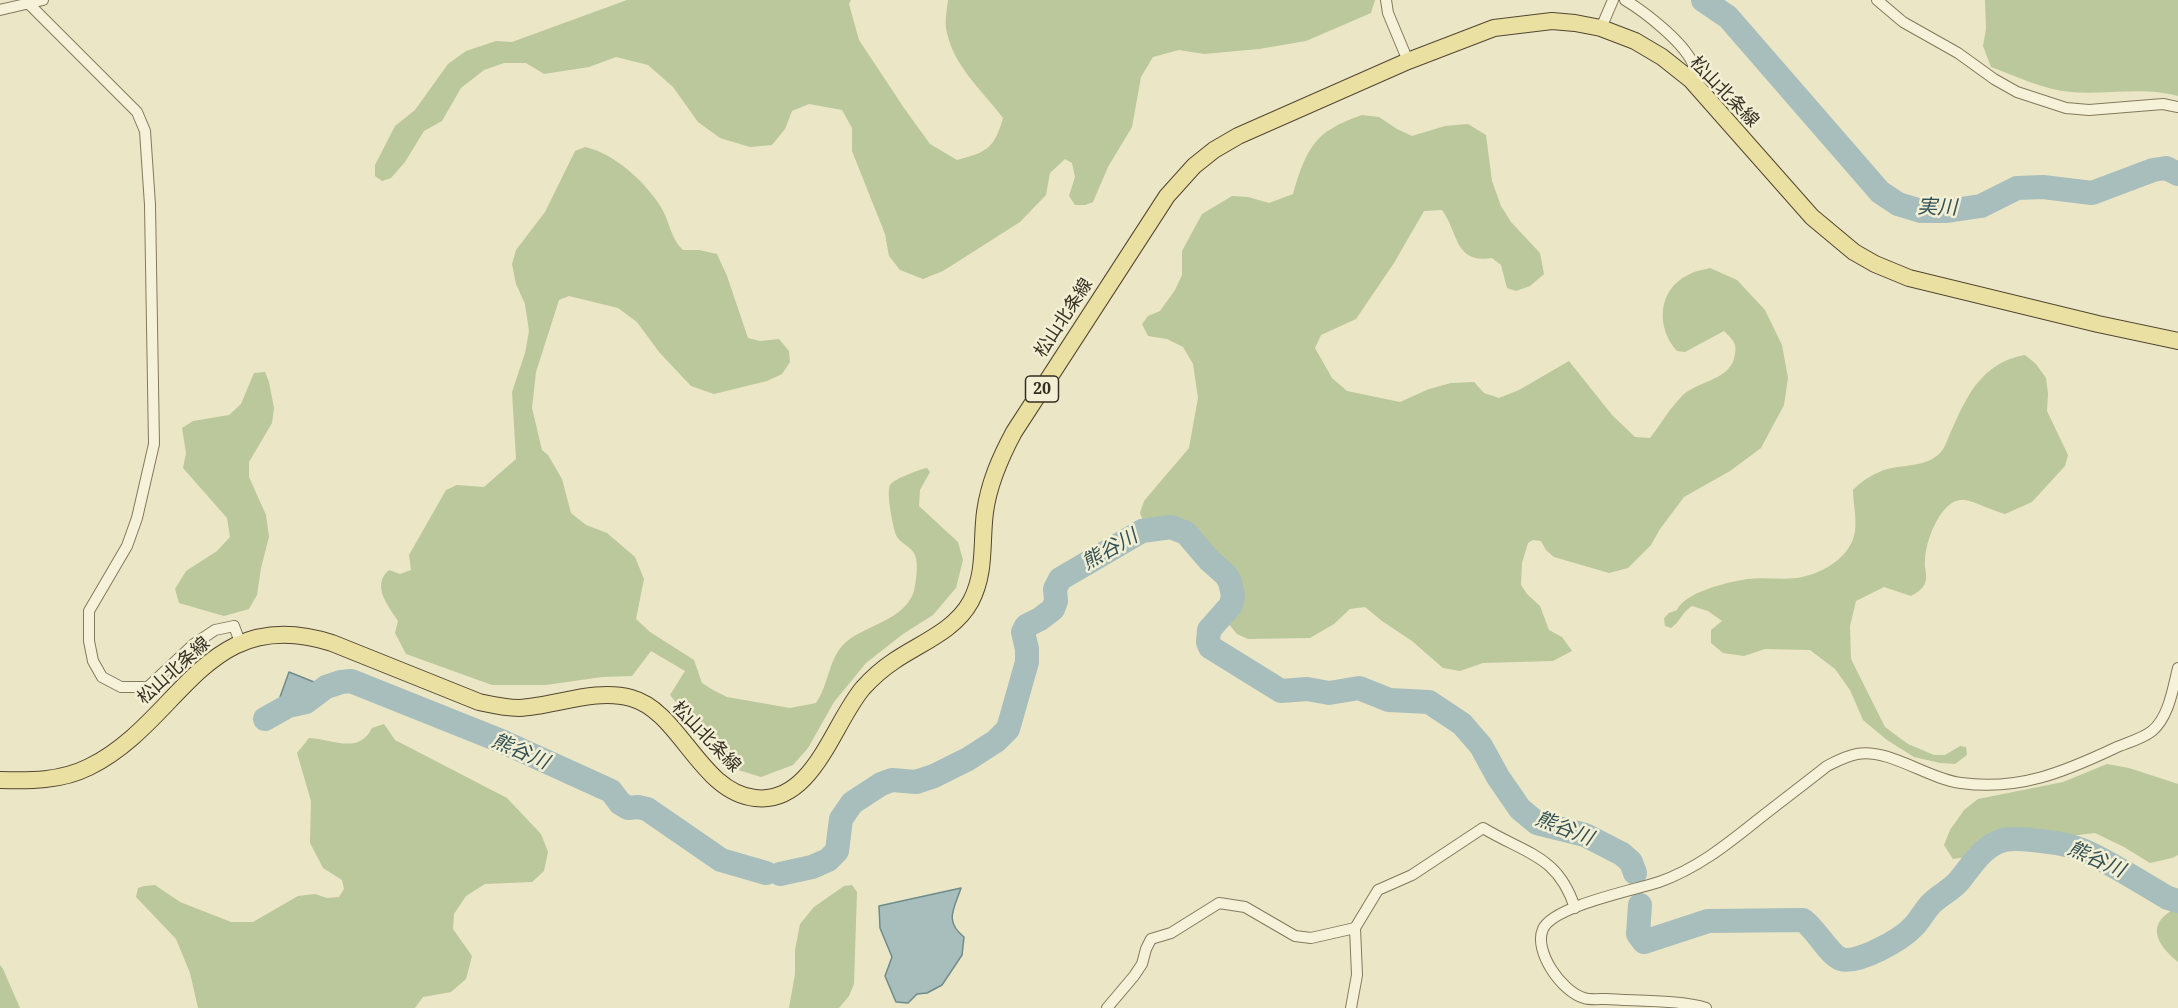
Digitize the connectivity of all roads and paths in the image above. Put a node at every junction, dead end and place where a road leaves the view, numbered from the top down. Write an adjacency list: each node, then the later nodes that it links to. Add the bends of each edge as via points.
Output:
1 (44, 0): 5 (street)
2 (1386, 0): 9 (street)
3 (1625, 0): 10 (street, via 1658,24 1684,50 1693,64)
4 (1877, 0): 11 (street, via 1903,22 2017,92 2066,108 2163,104)
5 (28, 2): 7 (street); 13 (street, via 137,112 146,131 154,444 127,546 89,611 93,661 102,677 121,687 148,687 215,630 234,626)
6 (1612, 3): 8 (street)
7 (0, 10)
8 (1601, 28): 9 (main road, 松山北条線 / 20, via 1552,21 1494,28); 10 (main road, 松山北条線 / 20, via 1635,41)
9 (1408, 61): 13 (main road, 松山北条線 / 20, via 1238,136 1194,166 1167,196 998,462 985,514 982,568 970,603 944,631 894,661 864,687 813,770 787,791 756,798 727,788 661,717 633,698 596,696 539,706 501,707 479,702 314,637 276,633)
10 (1690, 80): 12 (main road, 松山北条線 / 20, via 1812,218 1861,256 1910,278)
11 (2178, 107)
12 (2178, 341)
13 (240, 642): 15 (main road, 松山北条線 / 20, via 196,674 107,757 87,768 50,779)
14 (2178, 668): 16 (street, via 2163,716 2152,731 2082,764 2042,779 1989,785 1937,778 1875,754 1847,756 1827,766 1690,870)
15 (0, 780)
16 (1575, 908): 17 (street, via 1569,889 1545,861 1483,828 1412,874 1378,890); 20 (street, via 1554,916 1543,929 1542,946 1549,966 1564,985 1583,998)
17 (1355, 928): 18 (street, via 1311,938 1295,936 1245,907 1219,903 1171,933 1151,939 1142,964); 19 (street, via 1357,975)
18 (1107, 1008)
19 (1351, 1008)
20 (1706, 1008)

